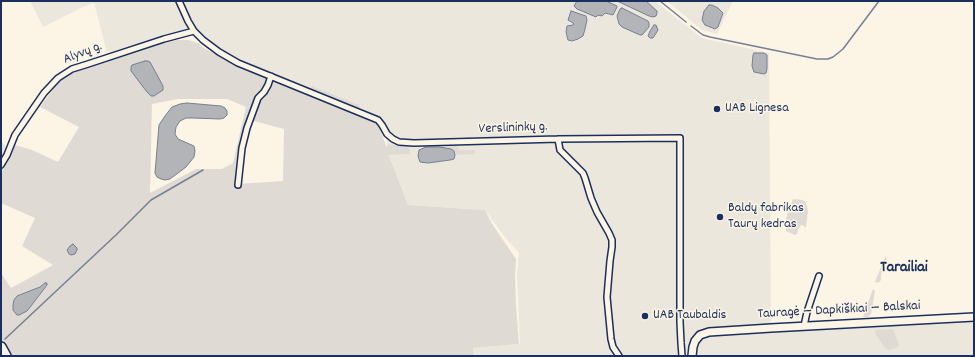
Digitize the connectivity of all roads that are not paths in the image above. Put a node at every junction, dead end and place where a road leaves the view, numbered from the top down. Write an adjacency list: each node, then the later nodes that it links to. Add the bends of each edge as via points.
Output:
1 (179, 1): 2 (street, Verslininkų g.)
2 (194, 30): 3 (street, Verslininkų g., via 219,52 238,63); 5 (street, Alyvų g., via 72,69 58,78 44,93 15,135)
3 (271, 76): 4 (street, Verslininkų g., via 378,120 386,134 399,142); 6 (street, via 268,86 258,98 247,128)
4 (558, 139): 12 (street, via 560,150 586,178 591,198 612,240 607,297 611,339); 13 (street, Verslininkų g., via 680,138)
5 (1, 165)
6 (238, 184)
7 (819, 276): 9 (street)
8 (974, 317): 9 (main road, Tauragė — Dapkiškiai — Balskai)
9 (804, 326): 14 (main road, Tauragė — Dapkiškiai — Balskai, via 716,331 698,337)
10 (1, 347): 11 (highway)
11 (6, 356)
12 (619, 356)
13 (682, 356)
14 (692, 356)

